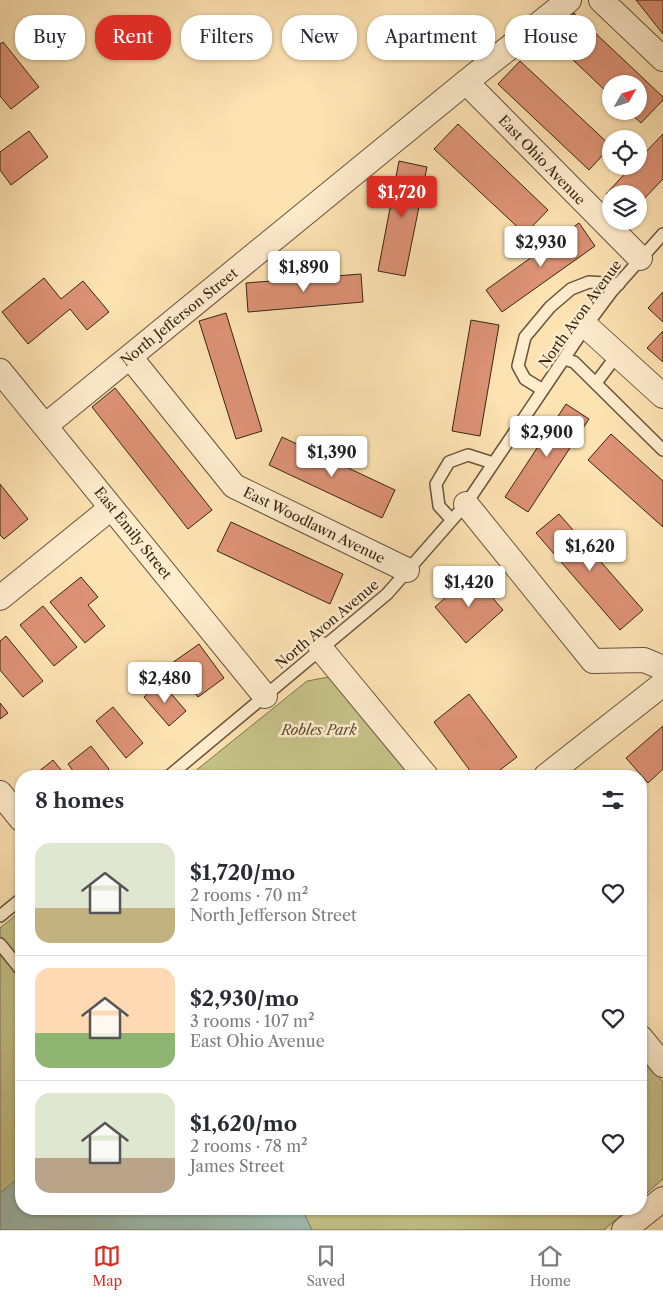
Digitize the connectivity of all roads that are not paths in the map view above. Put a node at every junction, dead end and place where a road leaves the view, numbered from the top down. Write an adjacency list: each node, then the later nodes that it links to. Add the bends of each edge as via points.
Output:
1 (569, 0): 4 (street, North Jefferson Street)
2 (600, 0): 3 (street)
3 (663, 59)
4 (466, 82): 6 (street, East Ohio Avenue); 10 (street, North Jefferson Street)
5 (663, 234): 6 (lane, North Avon Avenue)
6 (640, 258): 7 (lane, North Avon Avenue)
7 (619, 284): 8 (lane, North Avon Avenue); 14 (lane, via 589,282 572,289 550,307 524,337 518,366 525,379)
8 (586, 326): 9 (street); 11 (lane, North Avon Avenue)
9 (617, 355): 13 (lane); 15 (street)
10 (130, 357): 16 (street, North Jefferson Street); 21 (street, East Woodlawn Avenue, via 234,486)
11 (564, 359): 13 (lane, via 574,362); 14 (lane, North Avon Avenue)
12 (0, 371): 16 (street, East Emily Street)
13 (596, 383): 17 (lane)
14 (543, 390): 18 (lane, North Avon Avenue)
15 (663, 396)
16 (45, 426): 19 (street, East Emily Street)
17 (663, 450)
18 (493, 463): 20 (lane, North Avon Avenue); 20 (lane, via 468,455 449,462 436,484 439,506)
19 (112, 508): 22 (street); 26 (street, East Emily Street)
20 (458, 512): 21 (lane, North Avon Avenue); 24 (street, via 593,661 644,660)
21 (407, 570): 23 (lane, North Avon Avenue, via 387,594)
22 (0, 598)
23 (321, 649): 26 (lane, North Avon Avenue); 28 (street)
24 (663, 668)
25 (663, 684): 29 (street)
26 (265, 696): 27 (lane, North Avon Avenue)
27 (176, 770)
28 (421, 770)
29 (554, 770)
30 (0, 793): 31 (street)
31 (15, 812)
32 (15, 904): 33 (lane)
33 (0, 916)
34 (0, 944): 35 (lane)
35 (15, 963)
36 (647, 1045): 37 (street)
37 (663, 1064)
38 (663, 1199): 39 (street)
39 (647, 1212)
40 (643, 1215): 41 (street)
41 (624, 1230)

